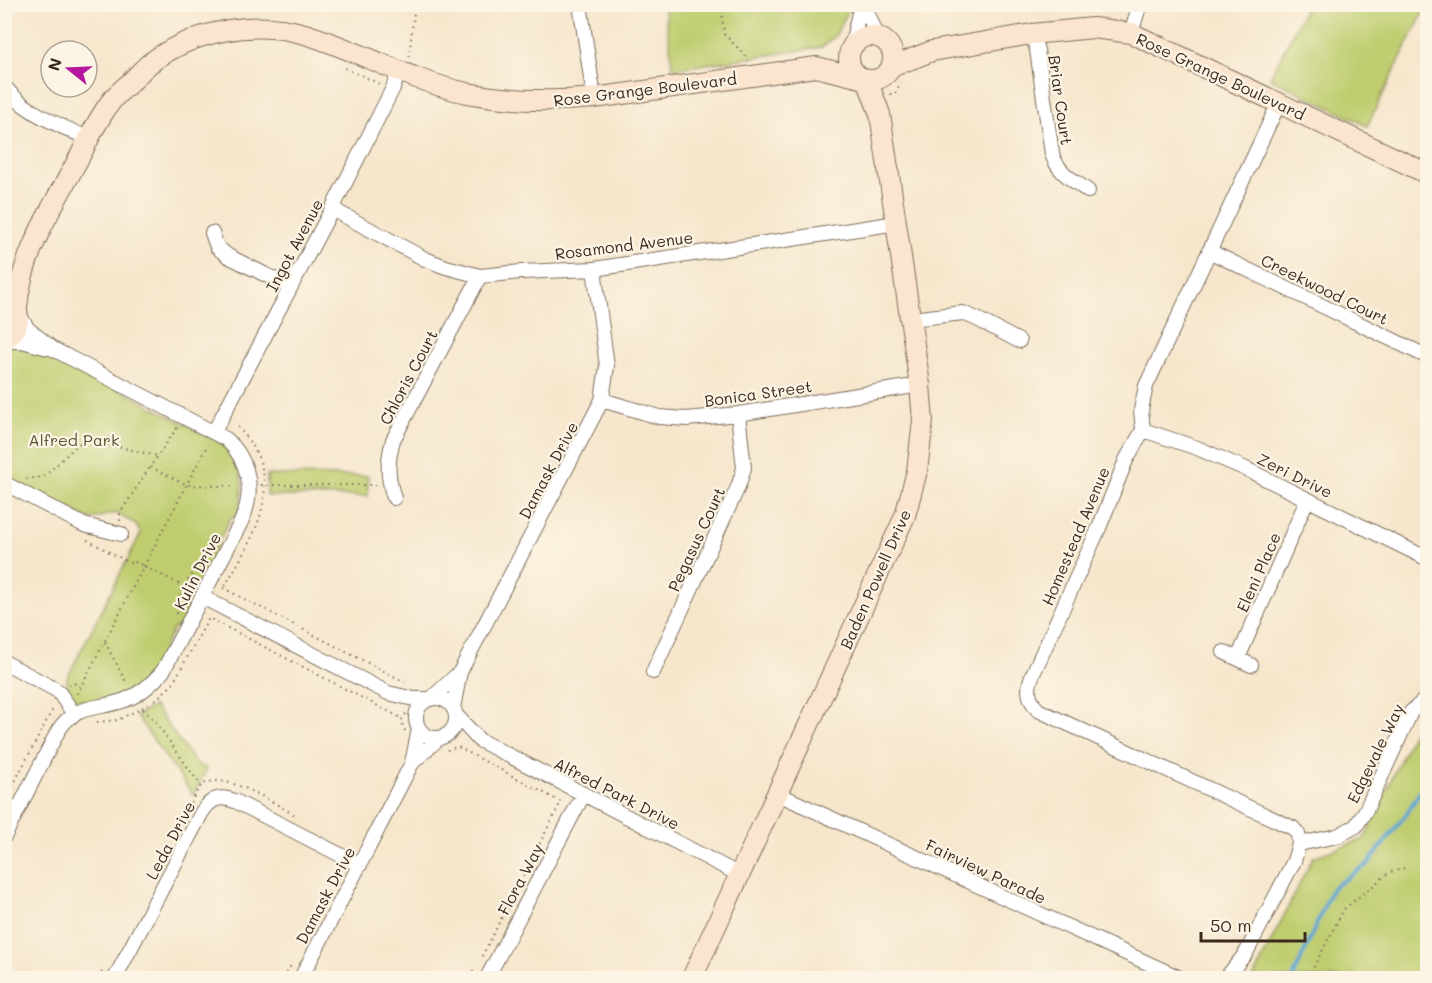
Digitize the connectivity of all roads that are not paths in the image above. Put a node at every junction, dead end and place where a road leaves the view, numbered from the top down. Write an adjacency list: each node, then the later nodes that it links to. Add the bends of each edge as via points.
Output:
1 (580, 4): 14 (street)
2 (863, 4): 6 (street); 7 (street)
3 (1140, 4): 4 (street)
4 (1131, 33): 5 (street, Rose Grange Boulevard, via 1093,28); 15 (street, Rose Grange Boulevard)
5 (1032, 34): 8 (street, Rose Grange Boulevard); 19 (street, Briar Court, via 1052,154 1061,172)
6 (881, 39): 7 (street, via 866,37); 8 (street, Rose Grange Boulevard); 10 (street, via 891,50)
7 (851, 49): 9 (street, Rose Grange Boulevard); 11 (street, via 850,66)
8 (932, 51): 10 (street, Rose Grange Boulevard)
9 (816, 68): 11 (street, Rose Grange Boulevard); 14 (street, Rose Grange Boulevard)
10 (894, 72): 11 (street); 16 (street, Baden Powell Drive)
11 (864, 79): 16 (street, Baden Powell Drive)
12 (396, 80): 14 (street, Rose Grange Boulevard, via 424,79 467,93 533,101); 17 (street, Rose Grange Boulevard, via 328,42 302,33 272,28 201,36 150,64 113,99); 20 (street, Ingot Avenue)
13 (4, 86): 17 (street, via 32,110)
14 (594, 98)
15 (1279, 103): 18 (street, Rose Grange Boulevard); 23 (street, Homestead Avenue)
16 (880, 114): 21 (street, Baden Powell Drive)
17 (89, 139): 24 (street, Rose Grange Boulevard)
18 (1422, 181)
19 (1088, 190)
20 (332, 209): 26 (street, Rosamond Avenue, via 425,259); 28 (street, Ingot Avenue)
21 (897, 223): 25 (street, Rosamond Avenue); 30 (street, Baden Powell Drive)
22 (212, 233): 28 (street, via 217,247 228,256)
23 (1209, 251): 34 (street, Creekwood Court); 38 (street, Homestead Avenue, via 1146,386 1141,410)
24 (26, 259): 27 (street, Rose Grange Boulevard); 29 (street, Rose Grange Boulevard)
25 (594, 269): 26 (street, Rosamond Avenue); 36 (street, Damask Drive, via 607,366)
26 (480, 276): 41 (street, Chloris Court, via 393,440 388,460)
27 (4, 284)
28 (290, 287): 39 (street, Ingot Avenue)
29 (13, 306): 31 (street, via 16,330); 33 (street, Kulin Drive, via 28,329)
30 (912, 319): 32 (street, via 963,313); 35 (street, Baden Powell Drive)
31 (4, 340): 33 (street, Kulin Drive)
32 (1018, 341)
33 (53, 349): 39 (street, Kulin Drive)
34 (1428, 357)
35 (920, 385): 37 (street, Bonica Street); 61 (street, Baden Powell Drive, via 922,431 905,516)
36 (602, 400): 37 (street, Bonica Street, via 659,417 687,419); 50 (street, Damask Drive)
37 (738, 414): 51 (street, Pegasus Court, via 744,468 738,487)
38 (1143, 430): 42 (street, Zeri Drive, via 1197,448); 64 (street, Homestead Avenue, via 1126,460 1100,528 1032,676 1028,694 1038,710 1293,828)
39 (214, 432): 45 (street, Kulin Drive, via 237,451 254,485 244,514)
40 (4, 483): 43 (street, via 84,525)
41 (392, 492)
42 (1307, 500): 44 (street, Zeri Drive); 47 (street, Eleni Place)
43 (121, 534)
44 (1428, 559)
45 (202, 597): 52 (street); 55 (street, Kulin Drive, via 163,671 150,685 118,703)
46 (1224, 652): 47 (street)
47 (1238, 658): 49 (street)
48 (4, 662): 55 (street, via 52,687)
49 (1251, 665)
50 (460, 672): 54 (street, Damask Drive); 56 (street, Damask Drive)
51 (653, 672)
52 (388, 693): 54 (street); 57 (street)
53 (1428, 697): 64 (street, Edgevale Way, via 1411,712 1356,826 1337,836)
54 (430, 699): 56 (street, via 444,700); 57 (street, via 419,707)
55 (72, 711): 63 (street)
56 (454, 711): 58 (street, via 453,727); 59 (street, Alfred Park Drive)
57 (413, 723): 58 (street, via 428,736); 60 (street, Damask Drive)
58 (442, 737): 59 (street, Alfred Park Drive); 60 (street, Damask Drive)
59 (480, 740): 62 (street, Alfred Park Drive)
60 (412, 763): 65 (street, Damask Drive)
61 (778, 794): 66 (street, Baden Powell Drive); 72 (street, Fairview Parade)
62 (583, 795): 66 (street, Alfred Park Drive); 70 (street, Flora Way)
63 (4, 837)
64 (1299, 844): 67 (street)
65 (360, 865): 68 (street, Leda Drive, via 237,802 215,799 202,812); 69 (street, Damask Drive)
66 (740, 875): 71 (street, Baden Powell Drive)
67 (1246, 953): 73 (street); 74 (street)
68 (116, 978)
69 (301, 978)
70 (487, 978)
71 (692, 978)
72 (1180, 978)
73 (1226, 978)
74 (1240, 978)

